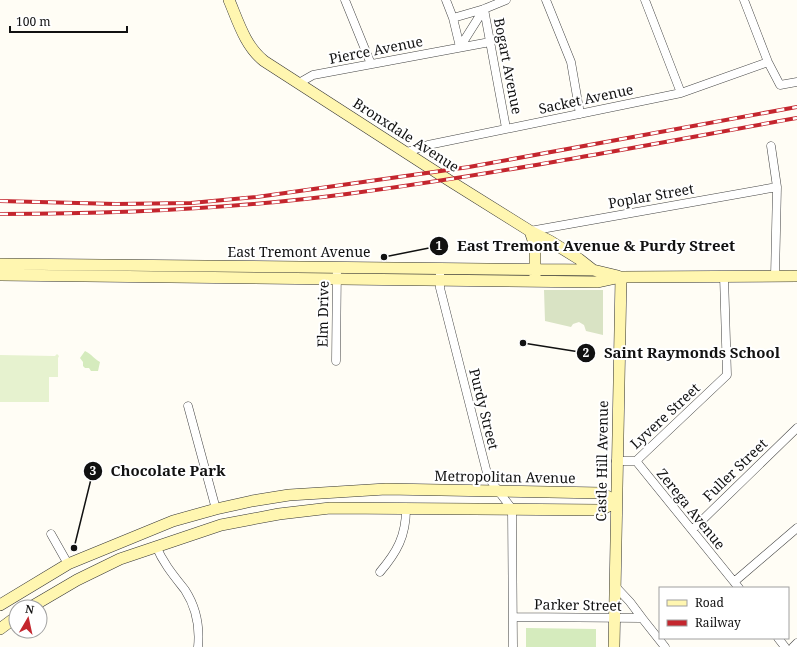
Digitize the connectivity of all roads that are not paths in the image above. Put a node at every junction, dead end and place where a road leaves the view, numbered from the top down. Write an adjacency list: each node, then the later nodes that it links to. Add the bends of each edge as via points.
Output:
1 (229, 0): 15 (main road, Bronxdale Avenue, via 246,41 254,52)
2 (345, 0): 13 (street)
3 (446, 0): 9 (street)
4 (506, 0): 8 (street)
5 (546, 0): 17 (street, via 571,62)
6 (645, 0): 16 (street)
7 (744, 0): 12 (street)
8 (484, 9): 9 (street); 10 (street, Bogart Avenue); 11 (street)
9 (453, 18): 11 (street)
10 (490, 42): 11 (street, Pierce Avenue); 18 (street, Bogart Avenue)
11 (460, 47): 13 (street, Pierce Avenue)
12 (768, 62): 14 (street, via 780,85); 16 (street, Sacket Avenue)
13 (371, 64): 15 (street, Pierce Avenue, via 312,75)
14 (797, 82)
15 (299, 83): 20 (main road, Bronxdale Avenue)
16 (682, 93): 17 (street, Sacket Avenue)
17 (580, 114): 18 (street, Sacket Avenue)
18 (506, 128): 20 (street, Sacket Avenue, via 428,144)
19 (771, 146): 21 (street)
20 (407, 152): 22 (main road, Bronxdale Avenue)
21 (776, 187): 22 (street, Poplar Street); 36 (street)
22 (530, 231): 28 (main road, via 535,246); 29 (main road, Bronxdale Avenue, via 556,244)
23 (0, 264): 24 (main road, East Tremont Avenue)
24 (38, 264): 25 (main road, East Tremont Avenue); 32 (main road)
25 (123, 265): 30 (main road, East Tremont Avenue); 33 (main road)
26 (337, 267): 27 (main road, East Tremont Avenue); 30 (main road, East Tremont Avenue); 38 (street, Elm Drive)
27 (440, 268): 28 (main road, East Tremont Avenue); 39 (street, Purdy Street)
28 (535, 269): 29 (main road, East Tremont Avenue); 40 (main road)
29 (593, 270): 34 (main road, East Tremont Avenue)
30 (240, 272): 33 (main road, East Tremont Avenue); 38 (main road, East Tremont Avenue)
31 (0, 275): 32 (main road, East Tremont Avenue)
32 (38, 276): 33 (main road, East Tremont Avenue)
33 (123, 276)
34 (621, 276): 35 (main road, East Tremont Avenue); 40 (main road, East Tremont Avenue, via 598,282); 44 (main road, Castle Hill Avenue)
35 (724, 276): 36 (main road, East Tremont Avenue); 45 (street, Lyvere Street, via 727,375)
36 (775, 276): 37 (main road, East Tremont Avenue)
37 (797, 276)
38 (337, 279): 39 (main road, East Tremont Avenue); 41 (street, Elm Drive)
39 (440, 280): 40 (main road, East Tremont Avenue); 47 (street, Purdy Street, via 488,477)
40 (534, 281)
41 (336, 361)
42 (188, 406): 50 (street)
43 (797, 428): 54 (street, Fuller Street)
44 (616, 461): 45 (street); 48 (main road, Castle Hill Avenue)
45 (636, 461): 54 (street, Zerega Avenue)
46 (326, 492): 47 (main road, Metropolitan Avenue, via 386,489); 49 (main road); 50 (main road, Metropolitan Avenue, via 289,495)
47 (499, 492): 48 (main road, Metropolitan Avenue, via 602,493); 52 (street, Purdy Street)
48 (616, 502): 52 (main road, via 601,510); 62 (main road, Castle Hill Avenue)
49 (327, 508): 51 (main road); 57 (main road, via 221,525)
50 (216, 509): 56 (main road, Metropolitan Avenue, via 173,522)
51 (406, 509): 52 (main road); 60 (street, via 403,535 396,552)
52 (512, 509): 65 (street)
53 (797, 528): 61 (street)
54 (692, 530): 61 (street, Zerega Avenue)
55 (51, 534): 59 (street)
56 (112, 546): 58 (main road); 59 (main road, Metropolitan Avenue)
57 (156, 546): 58 (main road); 72 (street, via 161,559 191,601 200,634)
58 (118, 560): 63 (main road)
59 (68, 564): 64 (main road, Metropolitan Avenue)
60 (380, 572)
61 (737, 585)
62 (615, 586): 66 (main road, Castle Hill Avenue); 67 (street, Parker Street)
63 (45, 599)
64 (0, 604)
65 (514, 617): 66 (street, Parker Street); 73 (street)
66 (614, 618): 67 (street, Parker Street); 74 (main road, Castle Hill Avenue)
67 (642, 618): 75 (street, Parker Street)
68 (8, 624): 69 (main road)
69 (0, 630)
70 (779, 639): 76 (street)
71 (797, 643): 77 (street)
72 (198, 647)
73 (513, 647)
74 (614, 647)
75 (665, 647)
76 (785, 647)
77 (793, 647)

